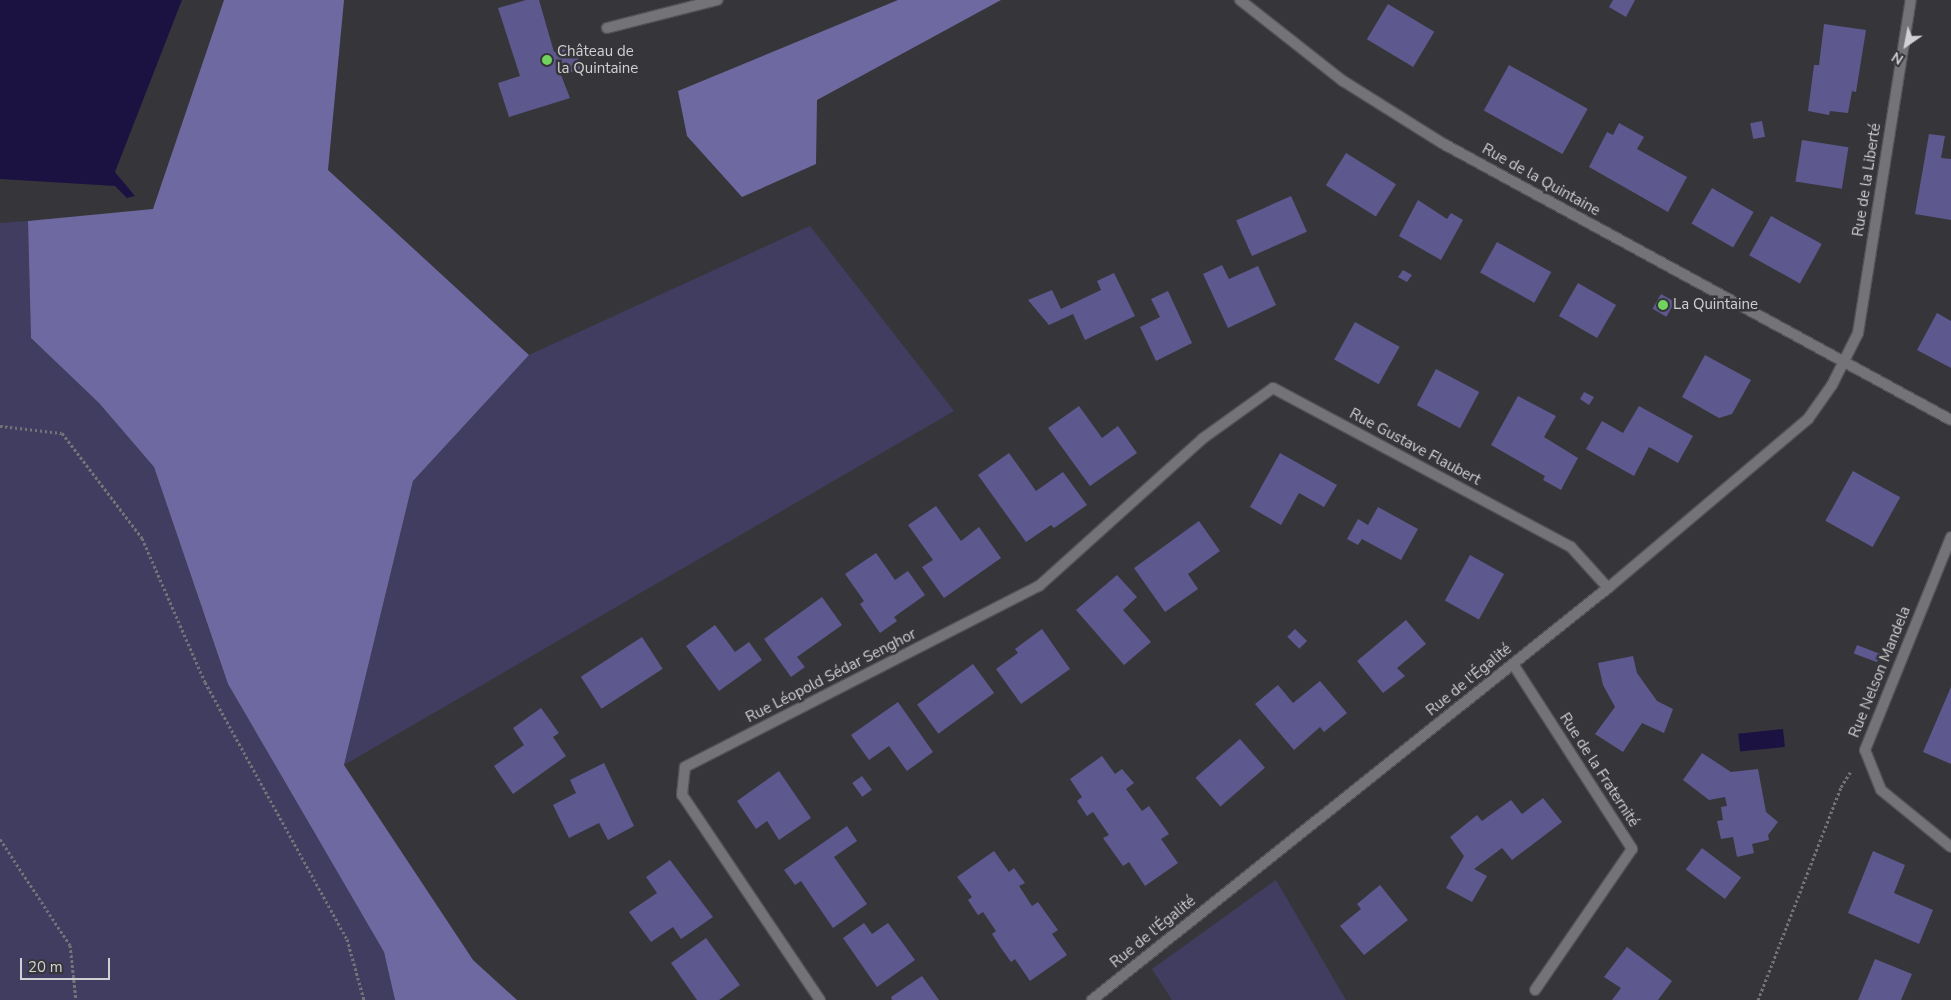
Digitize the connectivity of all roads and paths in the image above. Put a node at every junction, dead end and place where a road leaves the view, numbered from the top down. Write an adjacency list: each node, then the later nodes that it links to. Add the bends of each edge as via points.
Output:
1 (717, 0): 4 (street)
2 (1240, 0): 5 (street, Rue de la Quintaine, via 1335,76 1442,143)
3 (1911, 0): 5 (street, Rue de la Liberté, via 1858,333)
4 (607, 28)
5 (1844, 362): 6 (street, Rue de la Quintaine); 10 (street, Rue de l'Égalité, via 1808,420)
6 (1951, 420)
7 (0, 426): 17 (path, via 62,433 142,538 205,682 347,939)
8 (1202, 439): 10 (street, Rue Gustave Flaubert, via 1273,388 1571,547); 18 (street, Rue Léopold Sédar Senghor, via 1039,586 685,767 682,795)
9 (1951, 537): 12 (street, Rue Nelson Mandela)
10 (1608, 588): 11 (street, Rue de l'Égalité)
11 (1513, 664): 15 (street, Rue de la Fraternité, via 1632,849); 19 (street, Rue de l'Égalité)
12 (1865, 750): 14 (street, Rue Nelson Mandela, via 1882,790); 20 (path, via 1842,787)
13 (0, 839): 16 (path, via 70,945)
14 (1951, 847)
15 (1535, 990)
16 (76, 1000)
17 (364, 1000)
18 (820, 1000)
19 (1092, 1000)
20 (1758, 1000)

